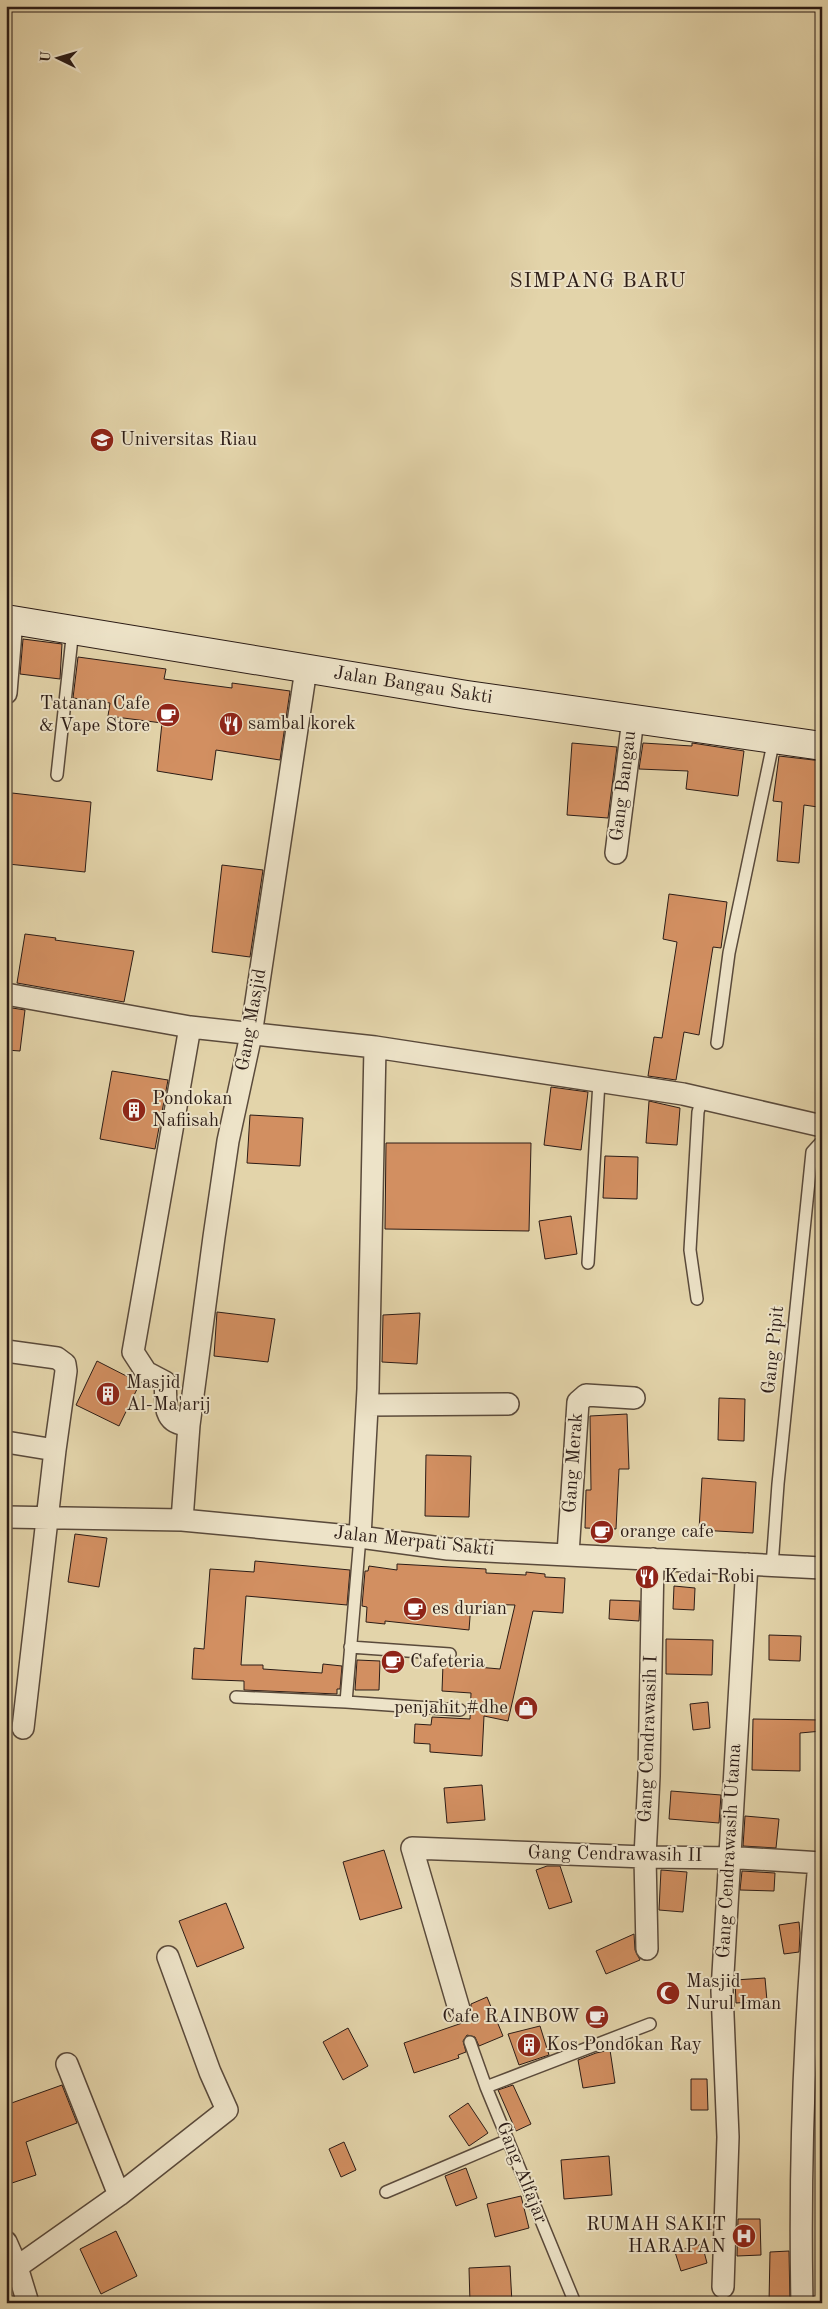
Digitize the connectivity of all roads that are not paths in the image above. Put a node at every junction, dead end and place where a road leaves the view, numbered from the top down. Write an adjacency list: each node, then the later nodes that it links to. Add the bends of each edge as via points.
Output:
1 (9, 619): 2 (street, Jalan Bangau Sakti); 4 (street)
2 (73, 629): 3 (street, Jalan Bangau Sakti); 8 (lane)
3 (306, 669): 5 (street, Jalan Bangau Sakti); 12 (street, Gang Masjid)
4 (6, 693)
5 (633, 719): 6 (street, Jalan Bangau Sakti); 9 (street, Gang Bangau)
6 (774, 739): 7 (street, Jalan Bangau Sakti); 13 (lane, via 729,953)
7 (822, 746)
8 (57, 775)
9 (616, 853)
10 (6, 994): 11 (street)
11 (190, 1028): 12 (street); 25 (street, via 133,1352 146,1372 165,1382 167,1411 172,1421)
12 (251, 1035): 14 (street); 25 (street, Gang Masjid, via 228,1141)
13 (717, 1044)
14 (375, 1047): 15 (street); 24 (street)
15 (599, 1082): 16 (street); 19 (lane)
16 (702, 1099): 17 (street); 20 (lane, via 698,1112 690,1250)
17 (822, 1126)
18 (822, 1141): 35 (lane, Gang Pipit, via 812,1152)
19 (588, 1263)
20 (697, 1299)
21 (6, 1350): 27 (street, via 57,1358 65,1364)
22 (634, 1398): 32 (street, Gang Merak, via 586,1395 578,1402)
23 (508, 1404): 24 (street)
24 (368, 1405): 31 (street)
25 (189, 1425): 30 (street, Gang Masjid)
26 (6, 1442): 27 (street)
27 (55, 1450): 29 (street)
28 (6, 1517): 29 (street, Jalan Merpati Sakti)
29 (46, 1517): 30 (street, Jalan Merpati Sakti); 42 (street)
30 (182, 1520): 31 (street, Jalan Merpati Sakti)
31 (360, 1537): 32 (street, Jalan Merpati Sakti, via 448,1548); 37 (lane)
32 (568, 1554): 33 (street, Jalan Merpati Sakti)
33 (653, 1560): 34 (street, Jalan Merpati Sakti); 43 (street, Gang Cendrawasih I, via 649,1776)
34 (747, 1564): 35 (street, Jalan Merpati Sakti); 44 (street, Gang Cendrawasih Utama)
35 (772, 1566): 36 (street, Jalan Merpati Sakti)
36 (822, 1568)
37 (350, 1647): 38 (lane); 40 (lane)
38 (450, 1654)
39 (236, 1696): 40 (lane)
40 (346, 1702): 41 (lane)
41 (460, 1710)
42 (23, 1728)
43 (644, 1857): 44 (street, Gang Cendrawasih II); 46 (street, Gang Cendrawasih I); 48 (street, Gang Cendrawasih II, via 412,1848)
44 (729, 1858): 45 (street, Gang Cendrawasih II); 59 (street, Gang Cendrawasih Utama, via 722,1991 728,2137)
45 (820, 1863): 53 (street, via 808,1982)
46 (647, 1949)
47 (168, 1957): 56 (street, via 227,2110)
48 (459, 2009)
49 (650, 2024): 52 (lane)
50 (470, 2042): 52 (lane, Gang Alfajar)
51 (67, 2064): 56 (street)
52 (486, 2087): 54 (lane, Gang Alfajar)
53 (812, 2111): 62 (street)
54 (508, 2140): 55 (lane); 61 (lane, Gang Alfajar)
55 (386, 2192)
56 (119, 2195): 58 (street)
57 (6, 2242): 58 (street)
58 (17, 2267): 60 (street)
59 (723, 2287)
60 (28, 2303)
61 (575, 2303)
62 (802, 2303)

